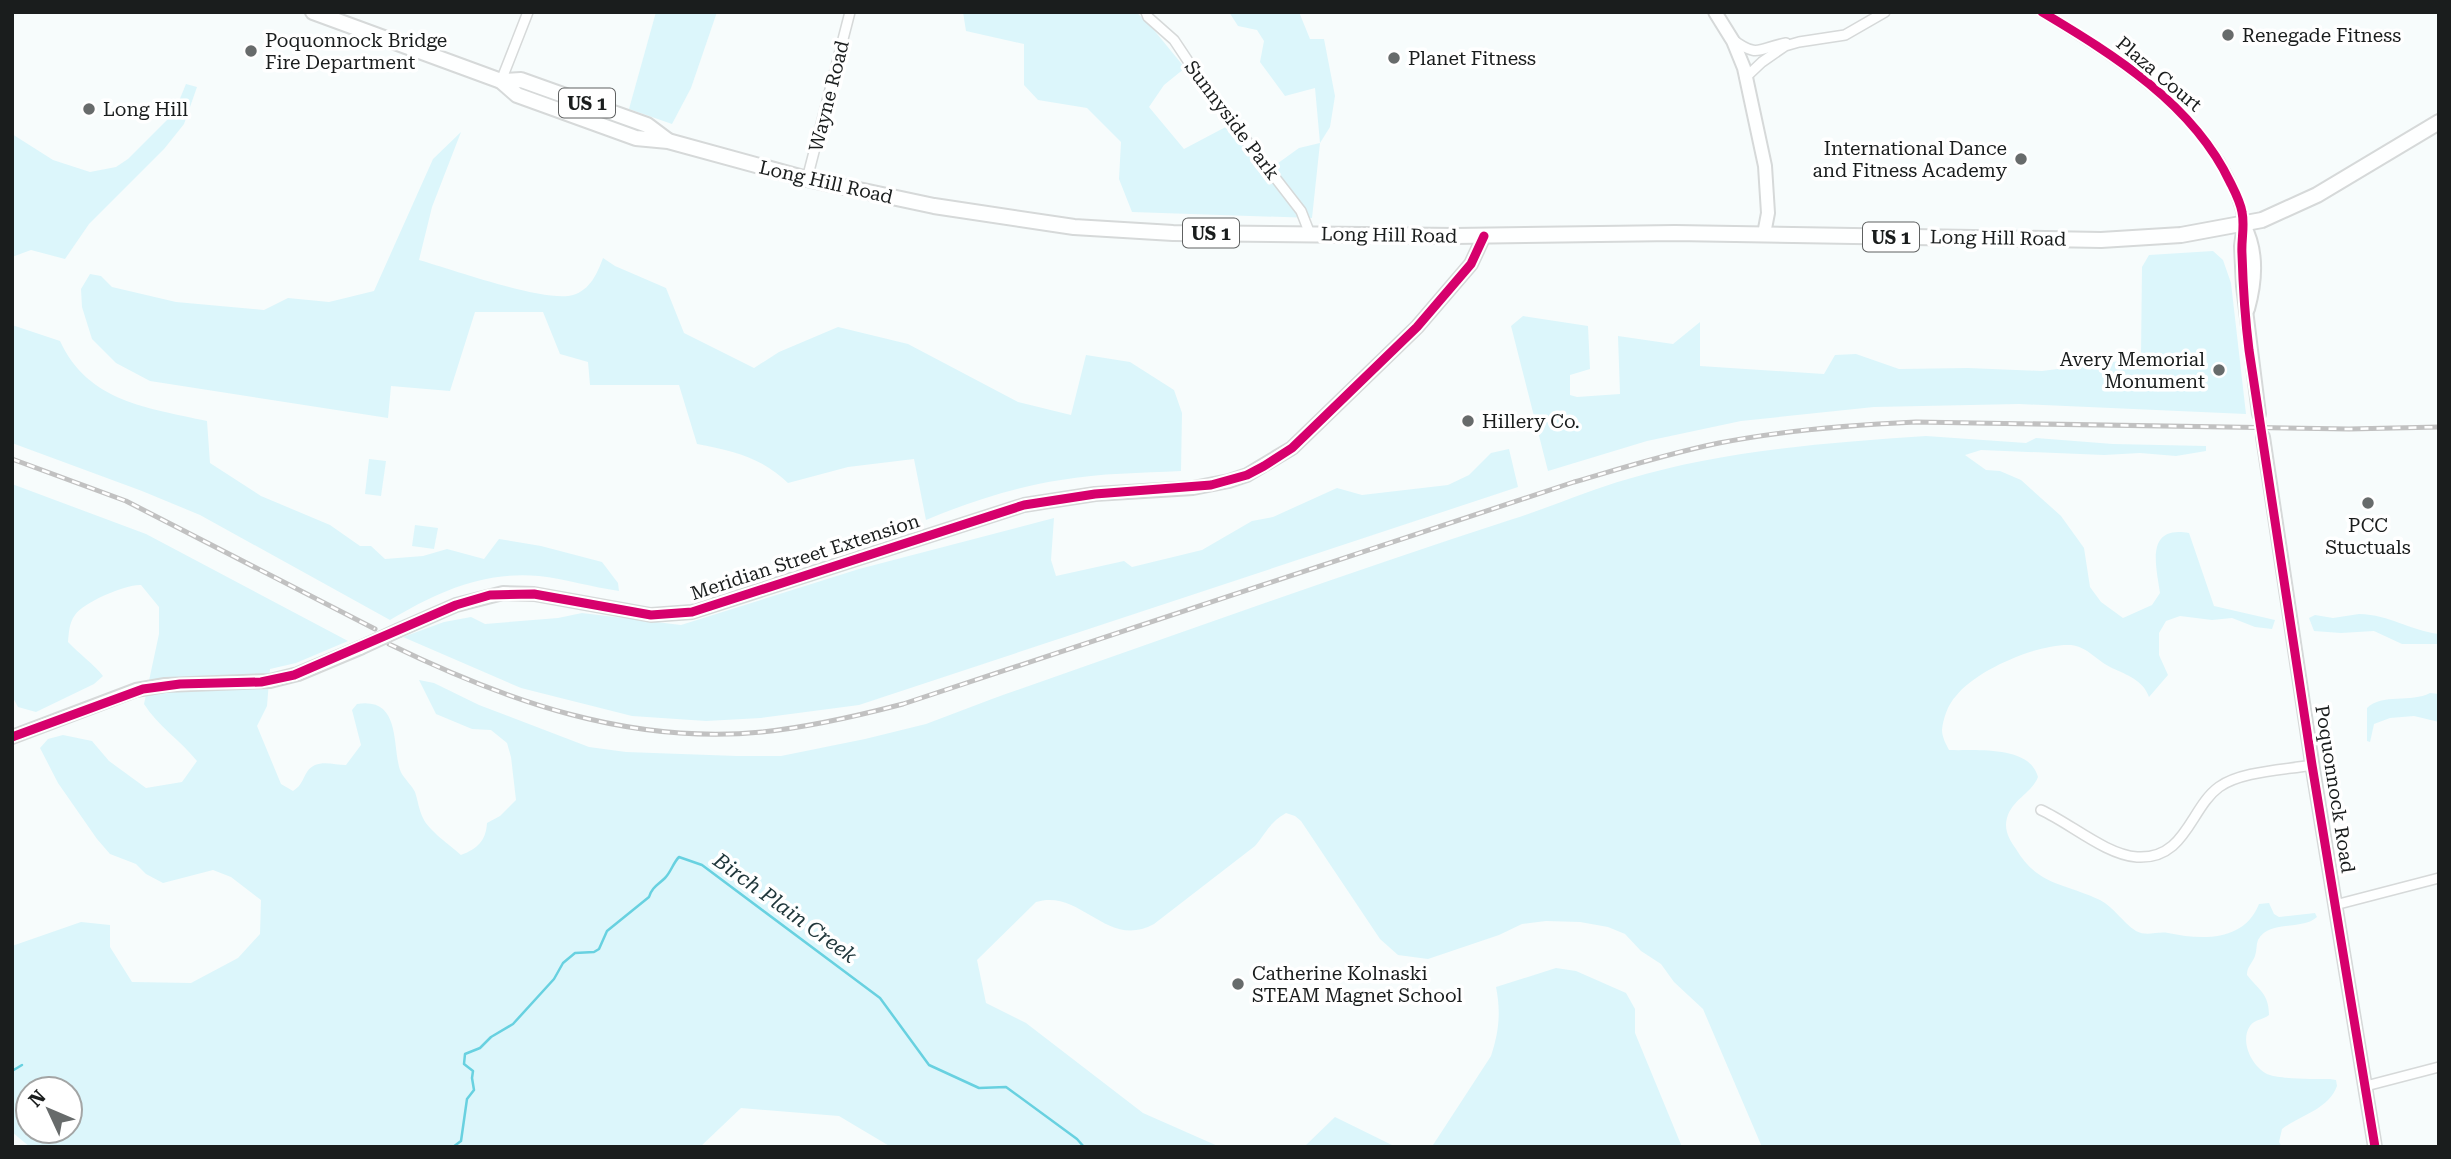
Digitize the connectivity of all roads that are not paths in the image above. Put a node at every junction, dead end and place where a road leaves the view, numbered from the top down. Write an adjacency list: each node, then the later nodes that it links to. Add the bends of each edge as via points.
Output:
1 (313, 12): 11 (main road, Long Hill Road / US 1)
2 (528, 12): 11 (street)
3 (850, 12): 13 (street, Wayne Road)
4 (1146, 12): 15 (street, Sunnyside Park, via 1174,40 1293,200)
5 (1715, 12): 8 (street)
6 (1885, 12): 9 (street, via 1845,35)
7 (2042, 12): 14 (street, Plaza Court, via 2109,54 2203,136 2239,200)
8 (1731, 38): 9 (street, via 1746,50 1756,51); 10 (street)
9 (1799, 41): 10 (street, via 1775,52)
10 (1745, 78): 16 (street, via 1765,166 1768,213)
11 (501, 81): 13 (main road, Long Hill Road / US 1, via 521,79 647,125 668,141)
12 (2439, 122): 14 (main road, US 1, via 2318,195)
13 (807, 179): 15 (main road, Long Hill Road / US 1, via 1074,227)
14 (2244, 224): 16 (main road, Long Hill Road / US 1, via 2181,235 2101,240); 18 (street, via 2243,286)
15 (1310, 234): 17 (main road, Long Hill Road / US 1)
16 (1764, 234): 17 (main road, Long Hill Road / US 1)
17 (1484, 236): 20 (street, Meridian Street Extension, bridge, via 1471,264 1417,327 1292,448 1247,475 1211,485 1082,495 1024,505 692,612 651,615 534,594 503,593 456,605 298,674 270,681 136,690)
18 (2259, 414)
19 (2263, 437): 21 (street, Poquonnock Road)
20 (12, 737)
21 (2312, 765): 22 (street, via 2245,777 2219,787 2176,843 2138,857 2116,852); 24 (street, Poquonnock Road)
22 (2041, 810)
23 (2439, 878): 24 (street)
24 (2336, 905): 26 (street, Poquonnock Road)
25 (2439, 1067): 26 (street)
26 (2366, 1086): 27 (street, Poquonnock Road)
27 (2375, 1147)

